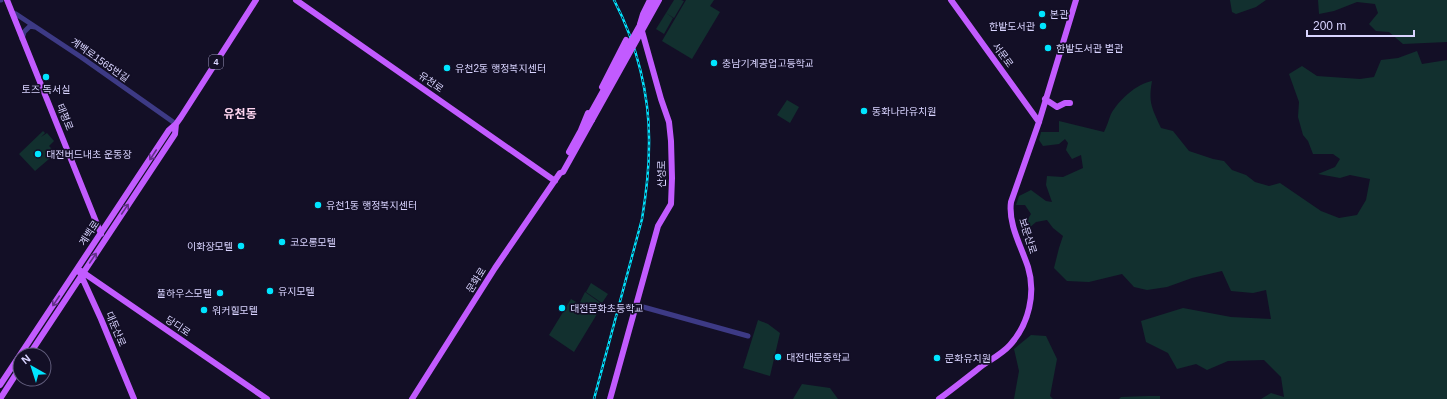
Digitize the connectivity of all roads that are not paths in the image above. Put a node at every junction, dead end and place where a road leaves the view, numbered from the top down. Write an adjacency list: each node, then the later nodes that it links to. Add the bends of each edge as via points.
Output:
1 (7, 0): 9 (main road, 태평로)
2 (256, 0): 19 (main road, 계백로 / 4)
3 (296, 0): 21 (main road, 유천로)
4 (650, 0): 13 (main road, 산성로, via 640,24)
5 (654, 0): 17 (main road, 문화로, bridge)
6 (661, 0): 13 (main road, via 645,31); 17 (main road, 문화로, bridge)
7 (951, 0): 18 (main road, 서문로)
8 (1076, 0): 15 (main road, 보문산로)
9 (12, 13): 10 (street, 계백로1565번길); 11 (main road, 태평로)
10 (35, 27): 11 (street, via 30,26); 19 (street, 계백로1565번길)
11 (22, 39): 22 (main road, 태평로)
12 (626, 40): 20 (main road, via 584,121)
13 (645, 41): 25 (main road, 산성로, via 669,122 672,178 671,204 658,226)
14 (630, 51): 20 (main road, via 592,125)
15 (1045, 99): 16 (main road, via 1057,107); 18 (main road, 보문산로)
16 (1070, 103)
17 (590, 119): 20 (main road, 문화로)
18 (1039, 122): 37 (main road, 보문산로, via 1010,210 1011,222 1030,275 1031,296 1027,315 1010,345)
19 (176, 124): 22 (main road, 계백로 / 4, one-way to 22, via 169,130); 23 (main road, 계백로 / 4, one-way to 19, via 175,134)
20 (582, 134): 21 (main road, 문화로, via 559,170)
21 (556, 181): 35 (main road, 문화로, via 495,268)
22 (100, 232): 23 (main road, 태평로); 24 (main road, 계백로 / 4)
23 (104, 241): 24 (main road, 계백로 / 4, one-way to 23)
24 (81, 272): 27 (main road, 계백로 / 4, one-way to 27); 28 (main road, 계백로 / 4); 33 (main road, 대둔산로); 34 (main road, 당디로)
25 (636, 305): 26 (street); 36 (main road, 산성로)
26 (748, 336)
27 (26, 347)
28 (34, 347)
29 (12, 367): 31 (main road, 계백로 / 4)
30 (12, 380): 32 (main road)
31 (0, 385)
32 (0, 399)
33 (134, 399)
34 (267, 399)
35 (412, 399)
36 (610, 399)
37 (939, 399)

